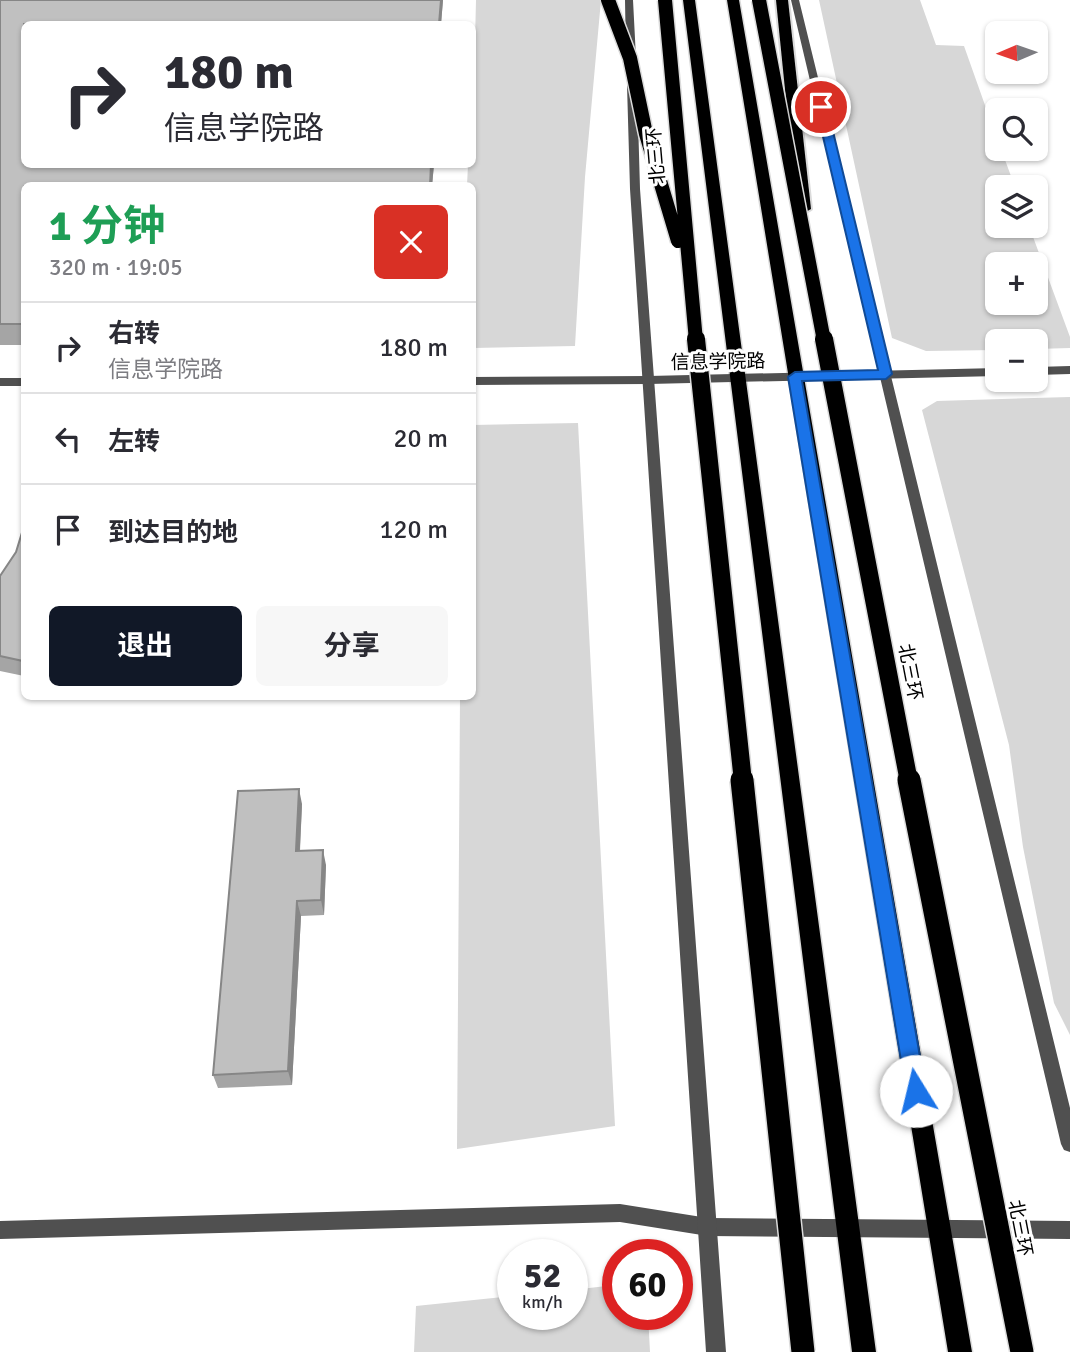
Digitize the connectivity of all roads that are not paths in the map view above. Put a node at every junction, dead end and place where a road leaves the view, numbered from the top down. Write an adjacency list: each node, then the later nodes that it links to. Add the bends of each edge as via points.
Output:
1 (608, 0): 10 (highway, bridge, via 630,58 646,134)
2 (629, 0): 17 (street, via 635,189)
3 (665, 0): 10 (highway, 北三环, bridge)
4 (689, 0): 16 (main road)
5 (733, 0): 15 (main road)
6 (759, 0): 9 (highway, 北三环, bridge)
7 (782, 0): 9 (highway, bridge)
8 (795, 0): 14 (street)
9 (809, 263): 31 (highway, 北三环, bridge)
10 (689, 278): 28 (highway, 北三环, bridge)
11 (1070, 370): 12 (street)
12 (1048, 371)
13 (985, 372): 14 (street, 信息学院路)
14 (886, 374): 15 (street, 信息学院路); 21 (street)
15 (795, 377): 16 (street, 信息学院路); 24 (main road)
16 (737, 378): 17 (street, 信息学院路); 23 (main road)
17 (649, 380): 18 (street, 信息学院路); 22 (street)
18 (476, 381)
19 (0, 382): 20 (street)
20 (21, 382)
21 (1070, 1144)
22 (708, 1227): 23 (street); 25 (street, via 620,1213); 27 (street)
23 (848, 1228): 24 (street); 29 (main road)
24 (940, 1229): 26 (street); 30 (main road)
25 (0, 1230)
26 (1070, 1230)
27 (716, 1352)
28 (803, 1352)
29 (864, 1352)
30 (960, 1352)
31 (1022, 1352)

